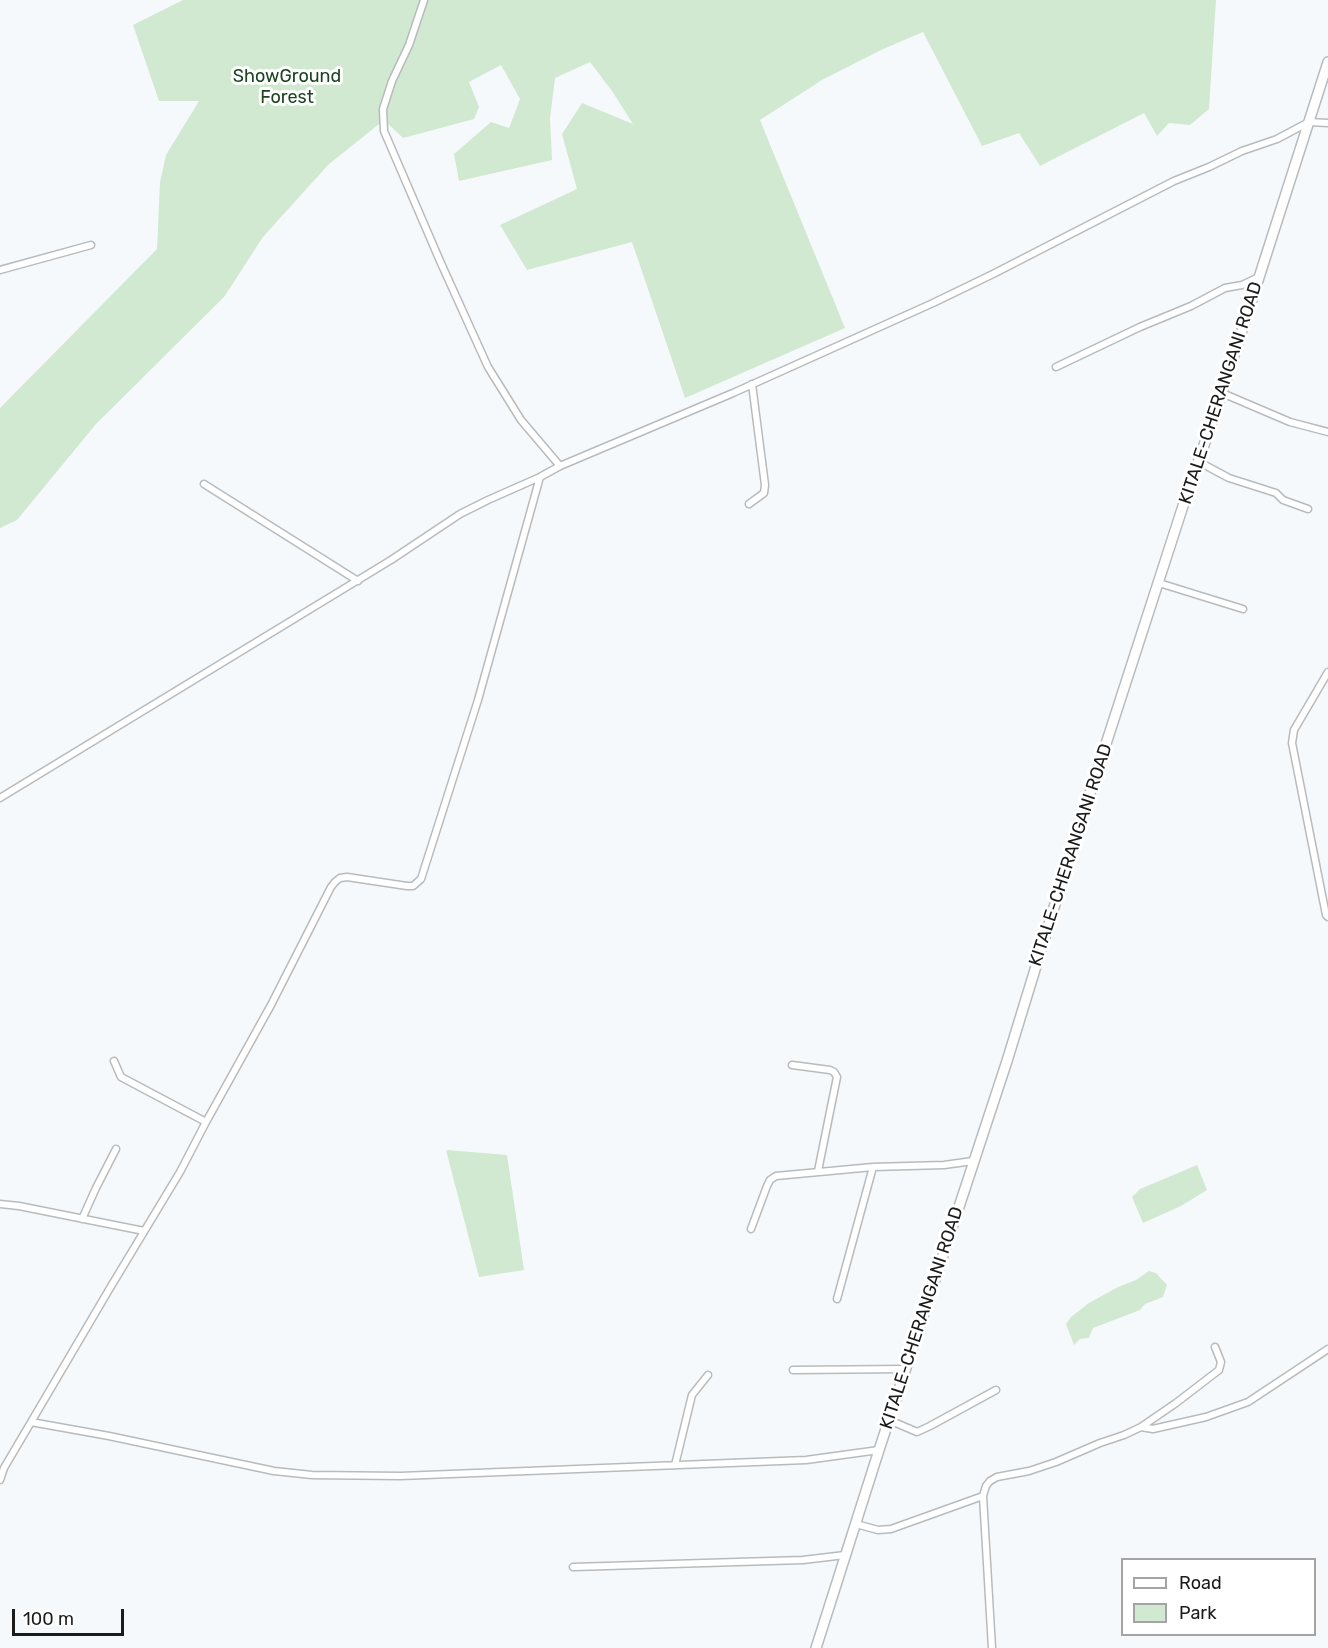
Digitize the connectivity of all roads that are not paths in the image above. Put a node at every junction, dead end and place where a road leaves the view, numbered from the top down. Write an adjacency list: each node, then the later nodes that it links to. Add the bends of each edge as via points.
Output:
1 (424, 0): 13 (street, via 383,109 384,131 488,367 521,420)
2 (1328, 62): 3 (main road, KITALE-CHERANGANI ROAD)
3 (1309, 122): 4 (street); 7 (main road, KITALE-CHERANGANI ROAD); 9 (street, via 1174,181 943,298)
4 (1328, 123)
5 (91, 245): 6 (street)
6 (0, 270)
7 (1259, 277): 8 (street, via 1225,288); 10 (main road, KITALE-CHERANGANI ROAD)
8 (1056, 367)
9 (752, 384): 13 (street); 16 (street, via 765,485 764,493)
10 (1222, 393): 11 (street, via 1290,422); 12 (main road, KITALE-CHERANGANI ROAD)
11 (1328, 432)
12 (1199, 462): 17 (street); 19 (main road, KITALE-CHERANGANI ROAD)
13 (560, 466): 14 (street)
14 (540, 477): 18 (street, via 460,514); 26 (street, via 478,700 421,879 413,886 347,878 335,882)
15 (204, 484): 18 (street)
16 (749, 504)
17 (1308, 509)
18 (358, 580): 22 (street)
19 (1159, 583): 20 (street); 28 (main road, KITALE-CHERANGANI ROAD)
20 (1243, 609)
21 (1328, 672): 23 (street, via 1294,730 1292,743)
22 (0, 798)
23 (1328, 917)
24 (114, 1061): 26 (street, via 121,1077)
25 (792, 1065): 30 (street, via 830,1070 837,1077)
26 (206, 1122): 34 (street)
27 (116, 1149): 32 (street)
28 (973, 1161): 29 (street); 38 (main road, KITALE-CHERANGANI ROAD)
29 (873, 1167): 30 (street); 35 (street)
30 (818, 1171): 33 (street, via 773,1177)
31 (0, 1204): 32 (street)
32 (82, 1219): 34 (street)
33 (751, 1229)
34 (144, 1231): 43 (street)
35 (837, 1299)
36 (1215, 1347): 44 (street, via 1221,1362 1216,1374)
37 (1328, 1348): 44 (street, via 1248,1402 1206,1417)
38 (906, 1369): 39 (street); 42 (main road, KITALE-CHERANGANI ROAD)
39 (793, 1370)
40 (708, 1375): 46 (street, via 692,1395)
41 (996, 1390): 42 (street, via 917,1432)
42 (889, 1420): 45 (main road, KITALE-CHERANGANI ROAD)
43 (32, 1422): 46 (street, via 274,1471 312,1475 400,1476); 47 (street)
44 (1140, 1427): 48 (street, via 1056,1462 997,1477 986,1486)
45 (879, 1450): 46 (street, via 806,1460); 49 (main road, KITALE-CHERANGANI ROAD)
46 (675, 1465)
47 (0, 1480)
48 (983, 1496): 49 (street, via 891,1528 878,1530); 53 (street)
49 (856, 1524): 50 (main road, KITALE-CHERANGANI ROAD)
50 (845, 1555): 51 (street, via 803,1560); 52 (main road, KITALE-CHERANGANI ROAD)
51 (573, 1567)
52 (816, 1648)
53 (992, 1648)

